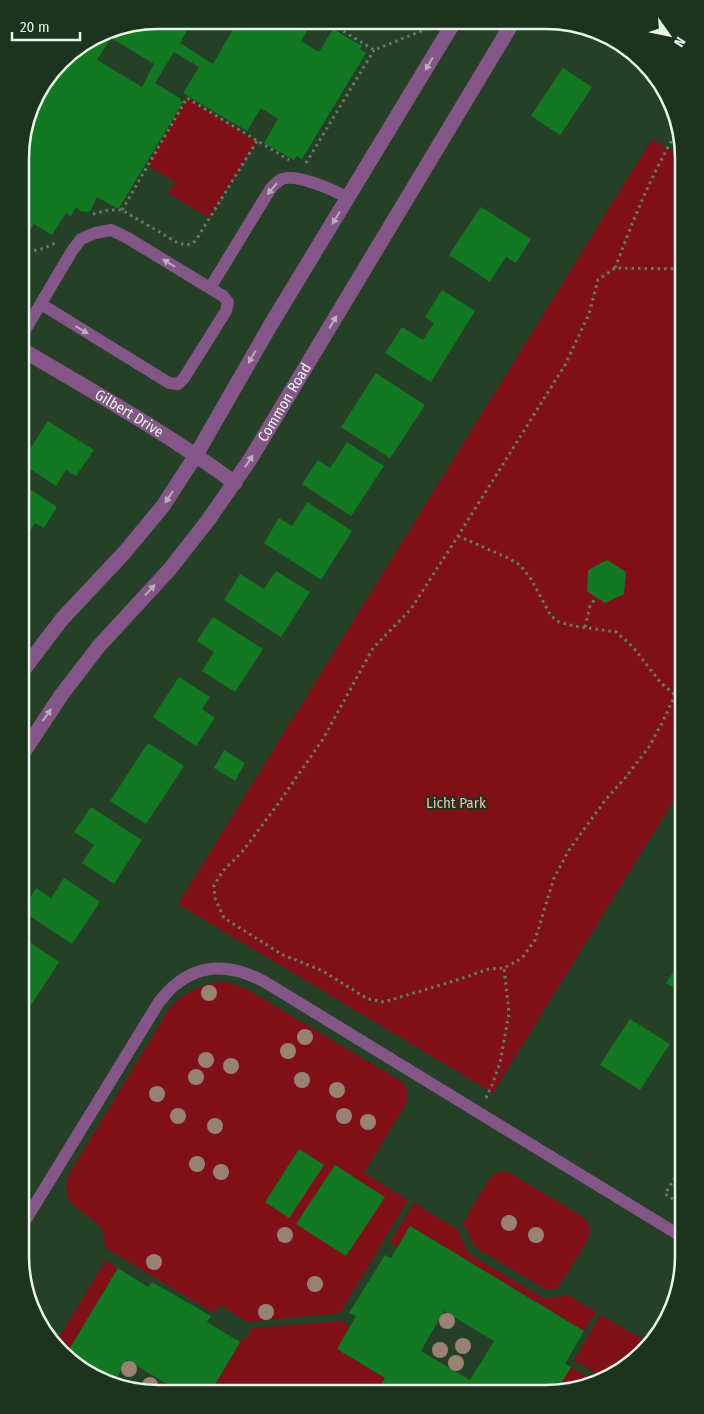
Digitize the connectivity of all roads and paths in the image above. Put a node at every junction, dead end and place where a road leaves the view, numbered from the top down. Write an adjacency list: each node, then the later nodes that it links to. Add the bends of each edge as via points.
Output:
1 (339, 29): 5 (path)
2 (425, 29): 5 (path)
3 (450, 29): 10 (street, one-way to 10)
4 (509, 29): 22 (street, Common Road, one-way to 4)
5 (374, 50): 9 (path)
6 (673, 138): 15 (path, via 658,165)
7 (257, 140): 8 (path); 11 (path, via 192,244 178,243); 11 (path, via 186,98)
8 (295, 163)
9 (302, 168)
10 (348, 198): 17 (lane, one-way to 17, via 313,183 290,177 281,179 271,188); 21 (street, one-way to 21)
11 (122, 210): 12 (path, via 108,210)
12 (89, 216)
13 (58, 241): 14 (path, via 46,248)
14 (29, 251)
15 (616, 268): 16 (path); 23 (path, via 598,280 589,314 565,365)
16 (675, 269)
17 (210, 288): 18 (lane, one-way to 18, via 111,230 81,239); 18 (lane, one-way to 17, via 169,383 178,384 226,311 228,302)
18 (41, 304): 19 (lane)
19 (29, 324)
20 (29, 354): 21 (street, Gilbert Drive)
21 (196, 455): 22 (street, Gilbert Drive); 26 (street, one-way to 26, via 163,506 62,619)
22 (235, 484): 28 (street, Common Road, one-way to 22, via 99,646 170,569)
23 (458, 536): 25 (path, via 520,565 551,616 559,622); 29 (path, via 412,609 373,648 323,739 278,804 214,885 214,898 224,918 284,956 322,970 368,999 384,1002 489,969)
24 (596, 597): 25 (path, via 590,606)
25 (585, 627): 27 (path, via 616,632 633,647 661,683)
26 (29, 662)
27 (675, 694): 29 (path, via 649,747 569,850 554,878 535,940 522,958)
28 (29, 743)
29 (504, 968): 30 (path, via 510,1013 500,1063)
30 (479, 1112): 33 (lane, via 250,974 214,968 194,972 174,985 159,1002); 34 (lane)
31 (675, 1178): 32 (path, via 665,1194)
32 (675, 1200)
33 (29, 1215)
34 (675, 1232)

